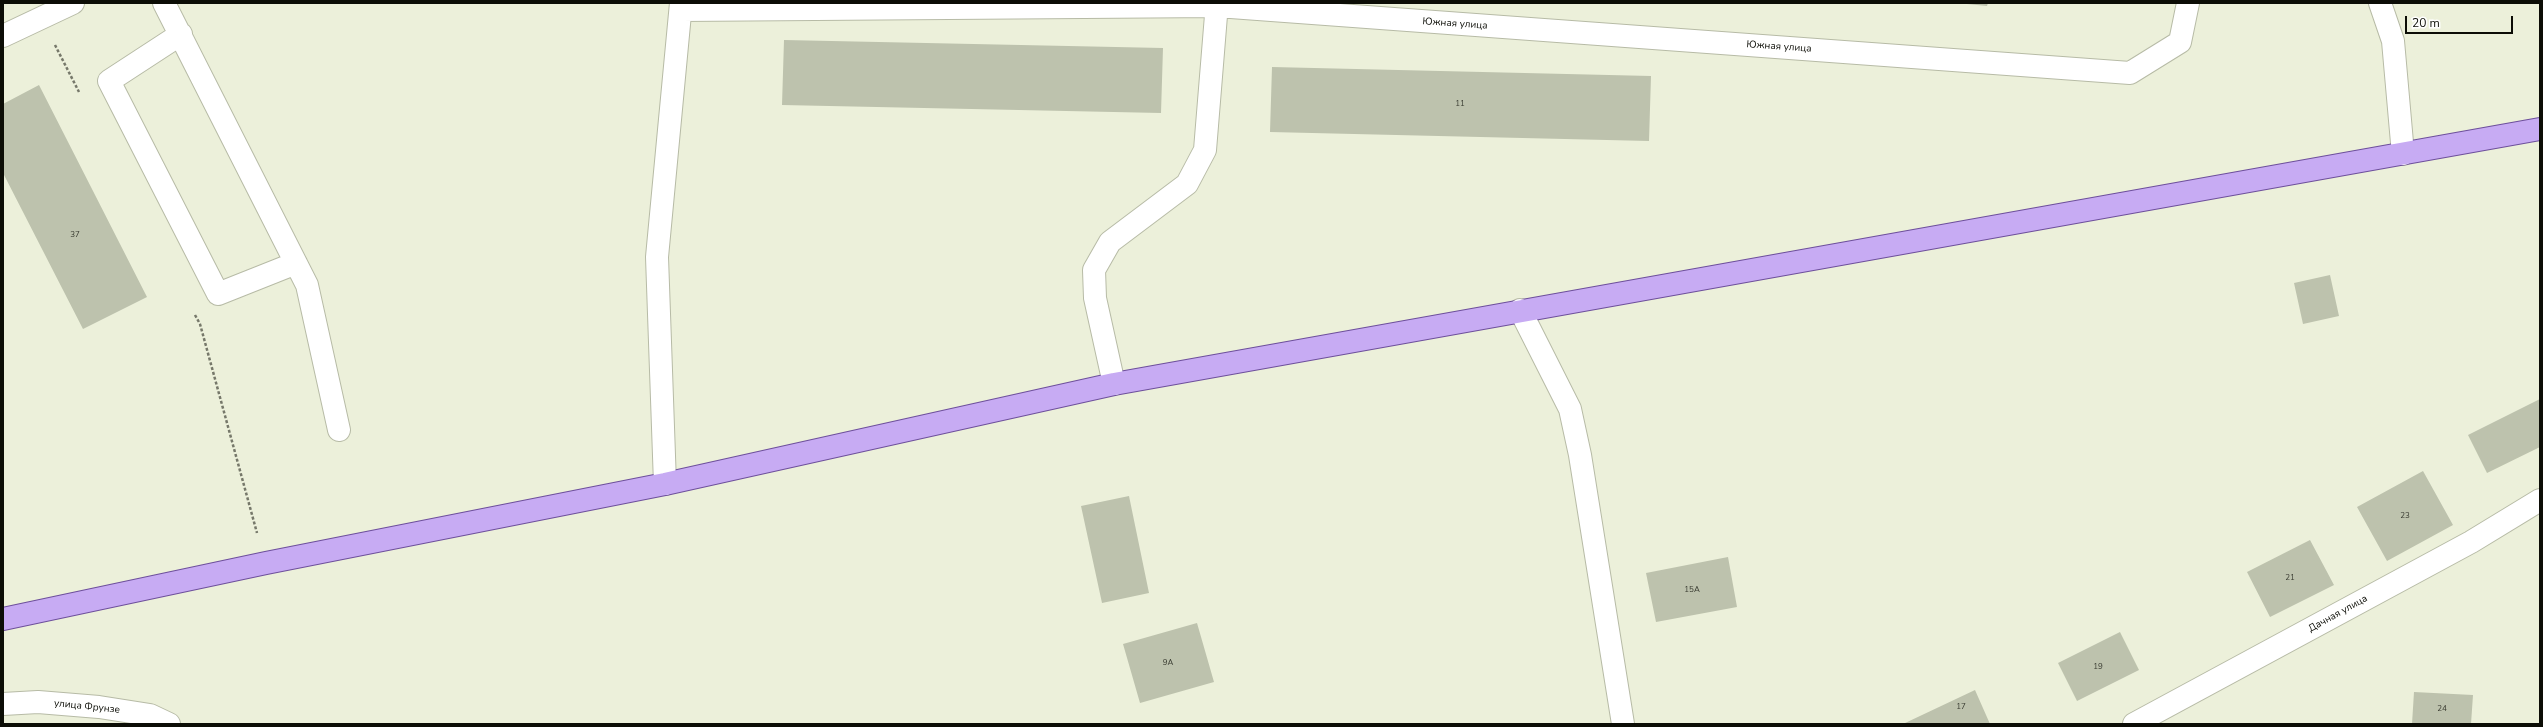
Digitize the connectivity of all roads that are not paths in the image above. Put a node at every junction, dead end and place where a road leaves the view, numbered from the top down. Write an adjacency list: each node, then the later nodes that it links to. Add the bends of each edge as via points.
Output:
1 (73, 3): 8 (street)
2 (164, 3): 7 (street)
3 (2188, 3): 5 (street, Южная улица, via 2180,42 2130,73)
4 (2380, 3): 10 (street, via 2394,41)
5 (1217, 5): 6 (street, Южная улица); 13 (street, via 1205,150 1187,184 1110,242 1094,270 1095,298)
6 (681, 6): 15 (street, via 658,257)
7 (181, 34): 11 (street); 11 (street, via 108,81 218,294)
8 (3, 36)
9 (2540, 129): 10 (main road)
10 (2403, 154): 12 (main road)
11 (296, 263): 14 (street, via 307,285)
12 (1520, 310): 13 (main road); 20 (street, via 1570,409 1580,455)
13 (1114, 384): 15 (main road)
14 (339, 430)
15 (666, 484): 17 (main road, via 266,563)
16 (2540, 500): 21 (street, Дачная улица, via 2471,542)
17 (3, 619)
18 (3, 704): 19 (street, улица Фрунзе, via 38,702 99,707 150,716)
19 (169, 724)
20 (1623, 724)
21 (2134, 724)

